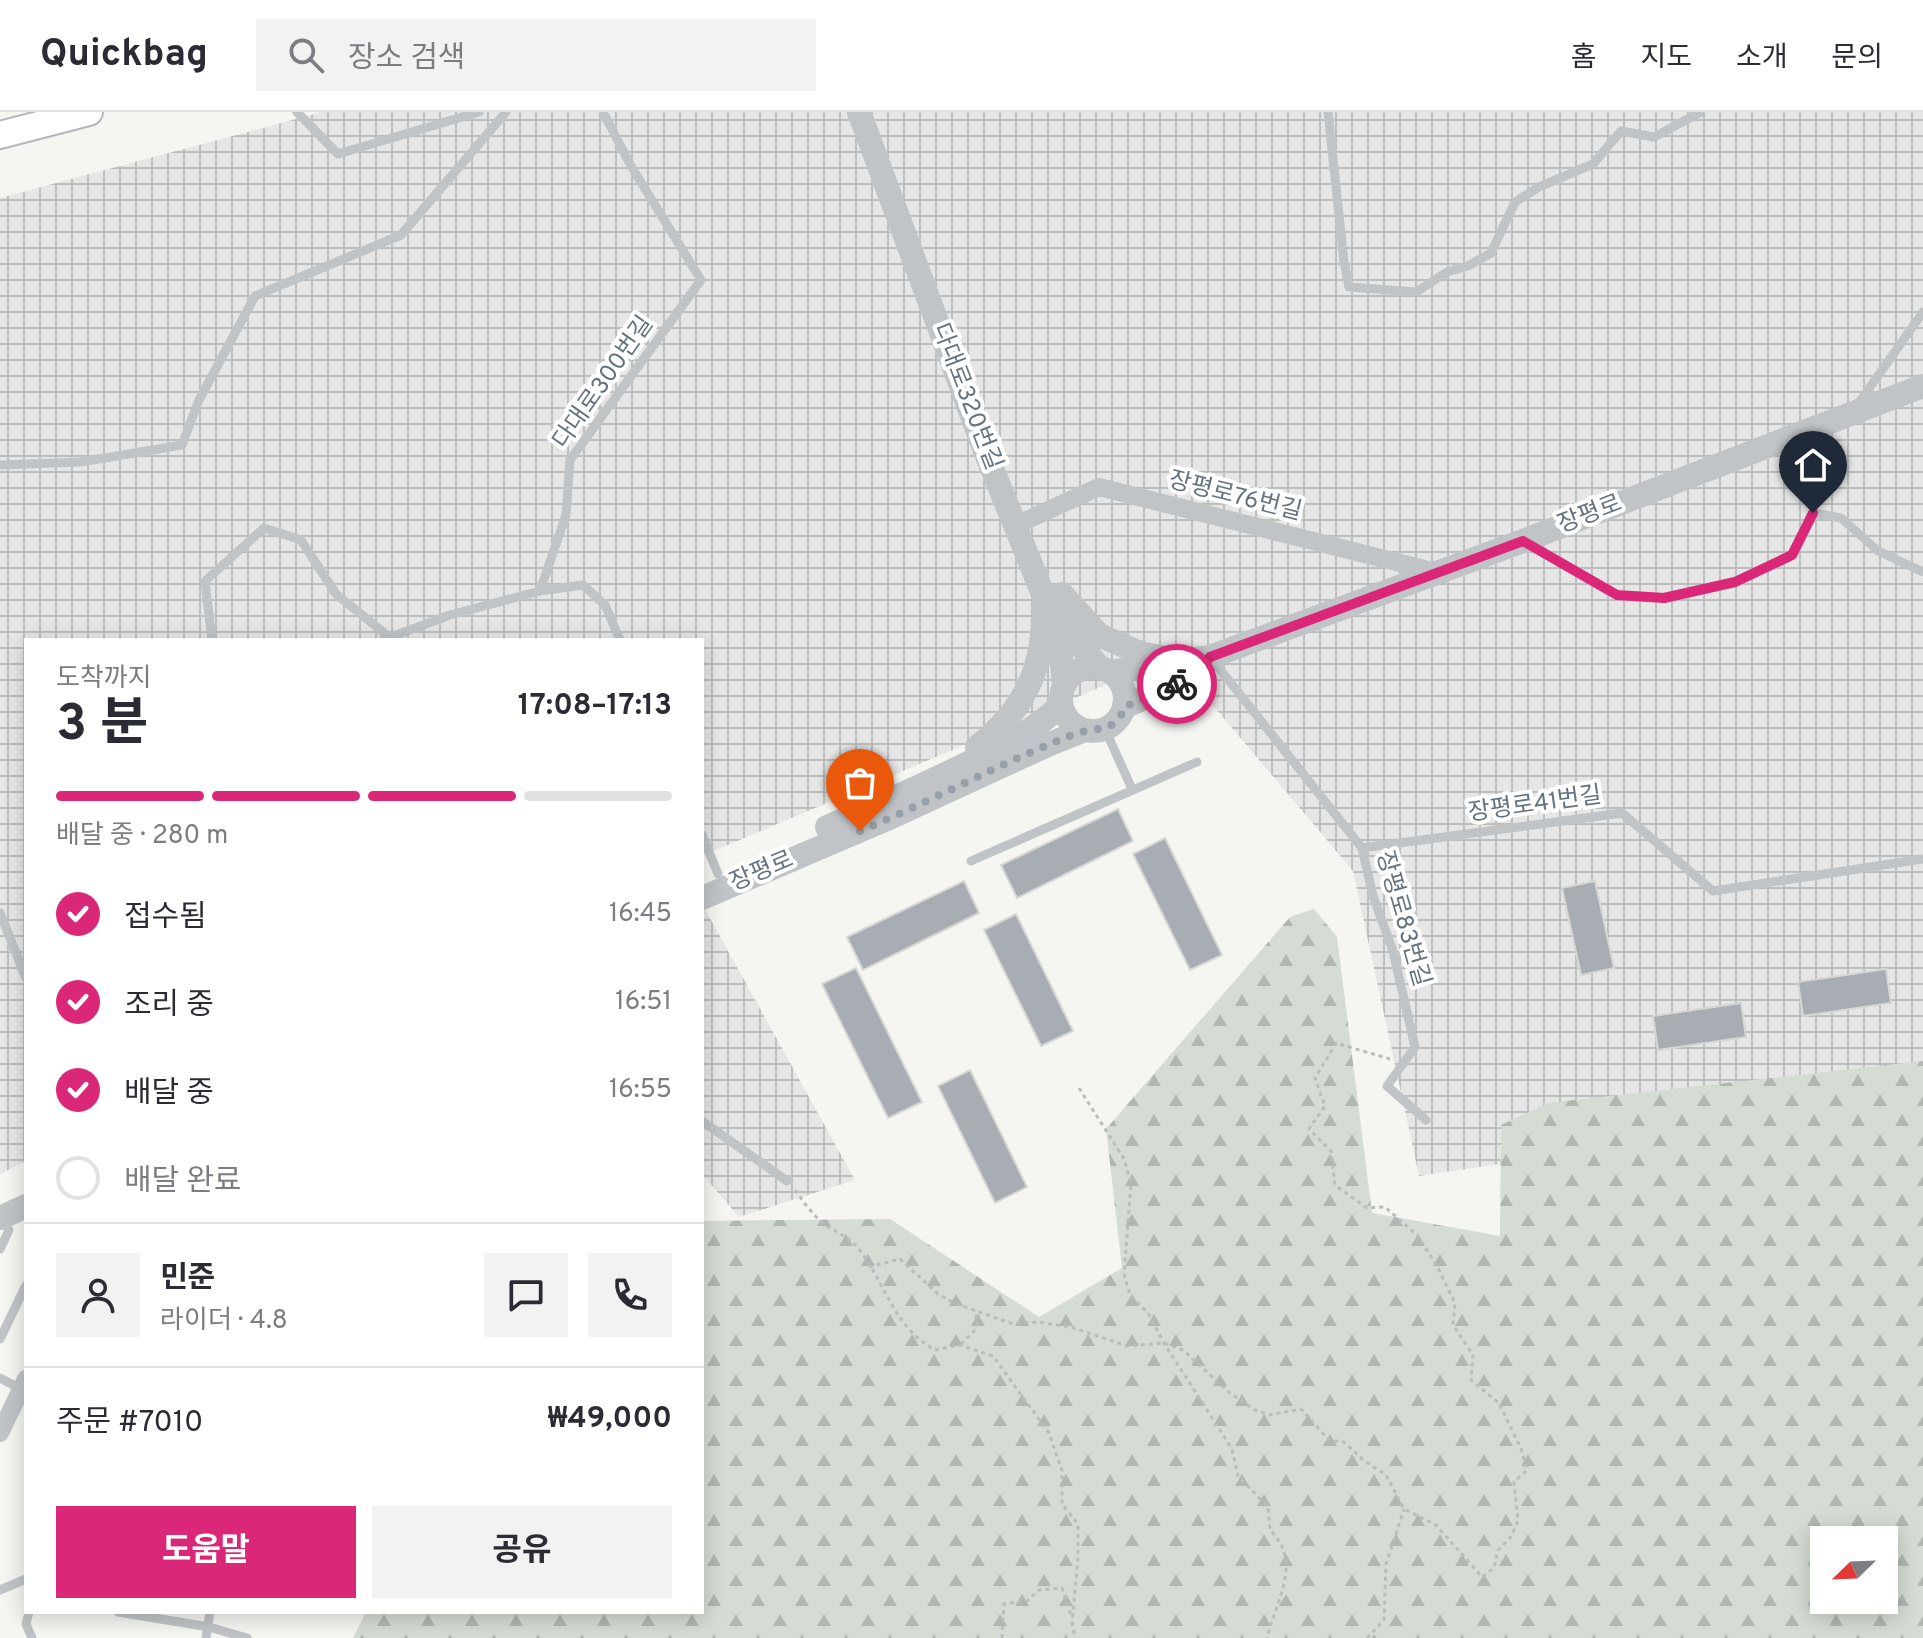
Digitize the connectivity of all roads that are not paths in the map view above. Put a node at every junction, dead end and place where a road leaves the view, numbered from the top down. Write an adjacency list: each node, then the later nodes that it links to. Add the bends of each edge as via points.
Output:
1 (89, 112): 10 (main road)
2 (297, 112): 3 (lane, via 338,154)
3 (479, 112)
4 (506, 112): 14 (lane, via 401,235 255,296 199,400 182,445 81,462)
5 (603, 112): 20 (lane, 다대로300번길, via 701,280 570,460 566,515)
6 (859, 112): 19 (street, 다대로320번길, via 987,456)
7 (875, 112): 15 (street, 다대로320번길)
8 (1328, 112): 9 (lane, via 1349,287 1416,292 1491,253 1515,202 1593,164 1621,131 1654,137)
9 (1701, 112)
10 (0, 135)
11 (1923, 312): 13 (lane)
12 (1923, 386): 13 (street, 장평로)
13 (1853, 412): 16 (street, 장평로)
14 (0, 465)
15 (1027, 520): 17 (street, 장평로76번길, via 1099,487); 19 (street, 다대로320번길)
16 (1523, 541): 17 (street, 장평로); 18 (lane, via 1617,595 1664,598 1735,582 1792,555 1813,513 1841,518 1878,551)
17 (1436, 572): 24 (street, 장평로)
18 (1923, 572)
19 (1048, 590): 25 (street, via 1069,599 1099,635 1140,653); 26 (street, 다대로320번길, via 1078,642); 27 (street, 다대로320번길, via 1060,645); 31 (street, via 1037,660 1023,700)
20 (540, 591): 22 (lane); 23 (lane, via 583,585 605,605)
21 (212, 638): 22 (lane, via 205,581 264,528 301,540 336,594)
22 (385, 638)
23 (619, 638)
24 (1210, 657): 25 (street); 28 (street, via 1193,677); 34 (lane, 장평로83번길)
25 (1180, 660): 26 (street, via 1159,667)
26 (1104, 669): 27 (street, via 1071,674); 28 (street, via 1120,681)
27 (1062, 694): 29 (street, via 1071,723); 31 (street, 장평로, via 1049,716 1012,742)
28 (1124, 707): 29 (street, via 1117,720)
29 (1095, 729): 32 (lane); 37 (street, 장평로, via 1052,743 887,819)
30 (1197, 762): 32 (lane)
31 (957, 769): 37 (street, 장평로)
32 (1132, 789): 36 (lane)
33 (704, 845): 37 (lane)
34 (1362, 848): 35 (lane, 장평로41번길, via 1622,813 1713,891); 40 (lane, 장평로83번길, via 1415,1047 1387,1086)
35 (1923, 859)
36 (971, 861)
37 (712, 885)
38 (0, 913): 39 (lane)
39 (24, 973)
40 (1426, 1120)
41 (704, 1122): 42 (lane)
42 (787, 1181)
43 (14, 1207): 44 (lane)
44 (0, 1249)
45 (24, 1289): 46 (lane)
46 (0, 1339)
47 (0, 1378): 48 (lane)
48 (24, 1386): 49 (street)
49 (0, 1433)
50 (24, 1580): 51 (lane)
51 (0, 1590)
52 (28, 1614): 56 (lane)
53 (130, 1614): 55 (lane)
54 (210, 1614): 55 (lane)
55 (209, 1627): 57 (lane); 58 (lane)
56 (32, 1638)
57 (206, 1638)
58 (247, 1638)

